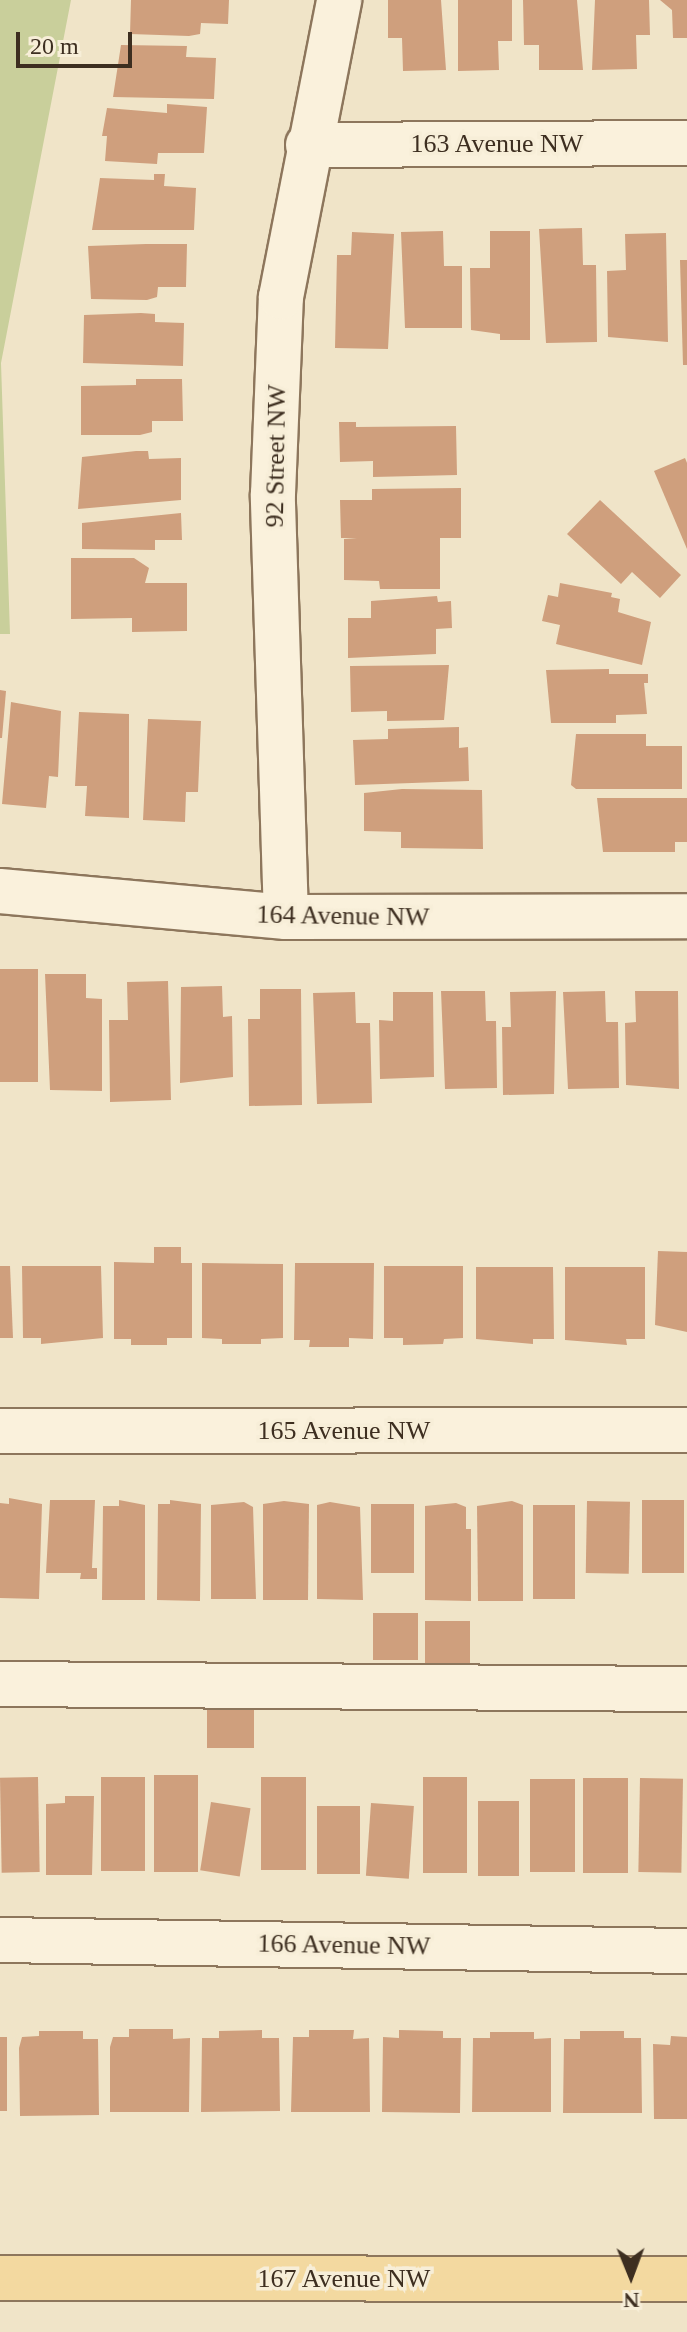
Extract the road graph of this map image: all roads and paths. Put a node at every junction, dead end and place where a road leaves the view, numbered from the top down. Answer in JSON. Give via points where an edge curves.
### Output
{"nodes":[{"id":1,"x":339,"y":0,"type":"edge"},
{"id":2,"x":687,"y":143,"type":"edge"},
{"id":3,"x":308,"y":145,"type":"junction"},
{"id":4,"x":0,"y":891,"type":"edge"},
{"id":5,"x":687,"y":916,"type":"edge"},
{"id":6,"x":286,"y":917,"type":"junction"},
{"id":7,"x":687,"y":1430,"type":"edge"},
{"id":8,"x":0,"y":1431,"type":"edge"},
{"id":9,"x":0,"y":1684,"type":"edge"},
{"id":10,"x":687,"y":1689,"type":"edge"},
{"id":11,"x":0,"y":1940,"type":"edge"},
{"id":12,"x":687,"y":1951,"type":"edge"},
{"id":13,"x":0,"y":2278,"type":"edge"},
{"id":14,"x":687,"y":2279,"type":"edge"}],
"edges":[{"from":1,"to":3,"type":"street","name":"92 Street NW"},
{"from":2,"to":3,"type":"street","name":"163 Avenue NW"},
{"from":3,"to":6,"type":"street","name":"92 Street NW","via":[[281,297],[273,494]]},
{"from":4,"to":6,"type":"street","name":"164 Avenue NW"},
{"from":5,"to":6,"type":"street","name":"164 Avenue NW"},
{"from":7,"to":8,"type":"street","name":"165 Avenue NW"},
{"from":9,"to":10,"type":"street"},
{"from":11,"to":12,"type":"street","name":"166 Avenue NW"},
{"from":13,"to":14,"type":"main road","name":"167 Avenue NW"}]}
